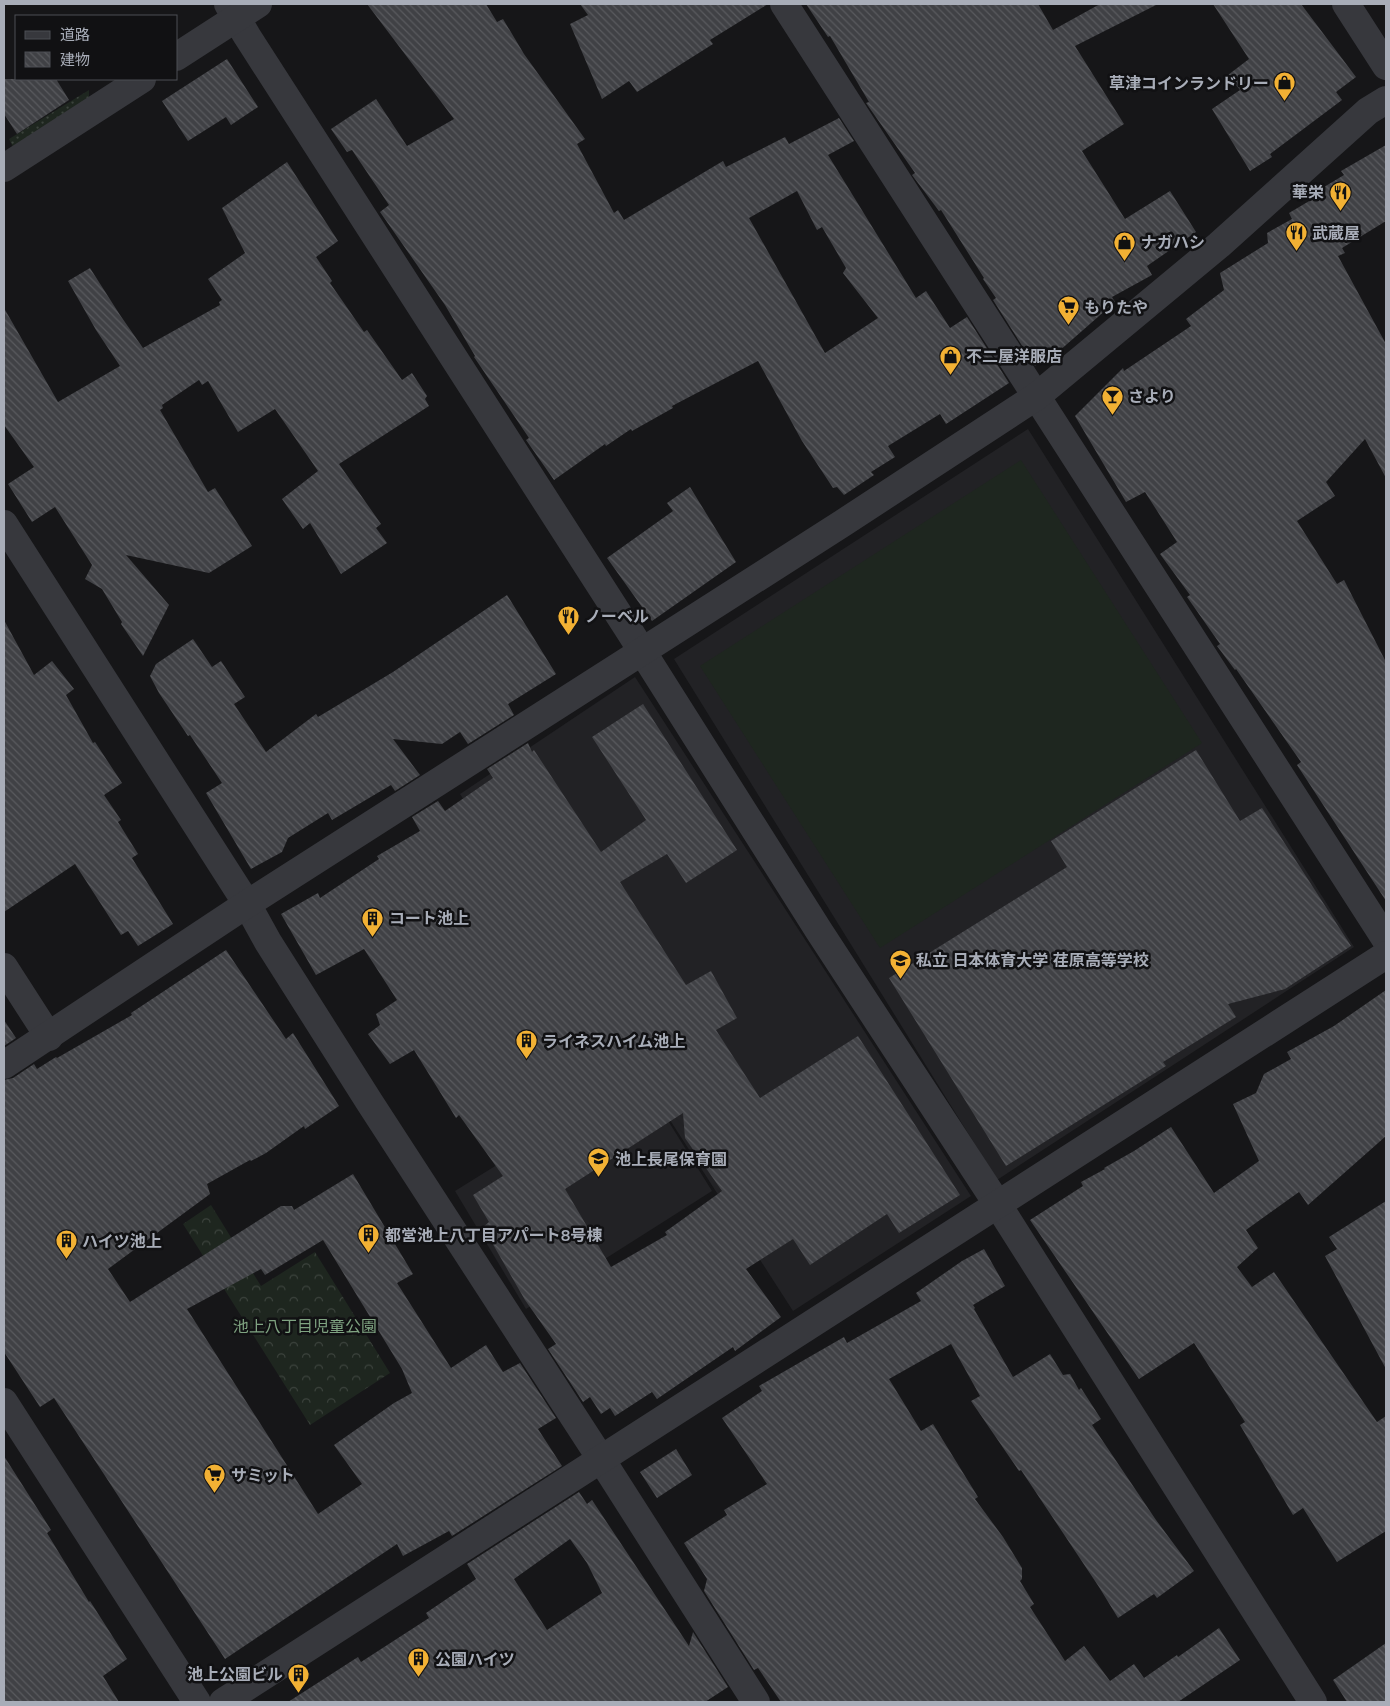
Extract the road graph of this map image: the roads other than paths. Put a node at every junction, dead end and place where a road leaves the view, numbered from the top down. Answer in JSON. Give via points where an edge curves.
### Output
{"nodes":[{"id":1,"x":784,"y":4,"type":"edge"},
{"id":2,"x":1346,"y":4,"type":"edge"},
{"id":3,"x":241,"y":8,"type":"edge"},
{"id":4,"x":178,"y":55,"type":"edge"},
{"id":5,"x":1386,"y":66,"type":"edge"},
{"id":6,"x":140,"y":80,"type":"edge"},
{"id":7,"x":1386,"y":100,"type":"edge"},
{"id":8,"x":4,"y":168,"type":"edge"},
{"id":9,"x":1037,"y":396,"type":"junction"},
{"id":10,"x":4,"y":524,"type":"edge"},
{"id":11,"x":642,"y":652,"type":"junction"},
{"id":12,"x":247,"y":904,"type":"junction"},
{"id":13,"x":1386,"y":940,"type":"edge"},
{"id":14,"x":1386,"y":955,"type":"edge"},
{"id":15,"x":4,"y":967,"type":"edge"},
{"id":16,"x":49,"y":1037,"type":"junction"},
{"id":17,"x":4,"y":1065,"type":"edge"},
{"id":18,"x":998,"y":1205,"type":"junction"},
{"id":19,"x":4,"y":1402,"type":"edge"},
{"id":20,"x":601,"y":1459,"type":"junction"},
{"id":21,"x":197,"y":1702,"type":"edge"},
{"id":22,"x":223,"y":1702,"type":"edge"},
{"id":23,"x":756,"y":1702,"type":"edge"},
{"id":24,"x":1313,"y":1702,"type":"edge"}],
"edges":[{"from":1,"to":9,"type":"street"},
{"from":2,"to":5,"type":"street"},
{"from":3,"to":4,"type":"street"},
{"from":3,"to":11,"type":"street","via":[[247,36]]},
{"from":6,"to":8,"type":"street"},
{"from":7,"to":9,"type":"street","via":[[1368,112],[1219,245]]},
{"from":9,"to":11,"type":"street"},
{"from":9,"to":13,"type":"street"},
{"from":10,"to":12,"type":"street"},
{"from":11,"to":12,"type":"street"},
{"from":11,"to":18,"type":"street"},
{"from":12,"to":16,"type":"street"},
{"from":12,"to":20,"type":"street","via":[[370,1103]]},
{"from":14,"to":18,"type":"street"},
{"from":15,"to":16,"type":"street"},
{"from":16,"to":17,"type":"street"},
{"from":18,"to":20,"type":"street"},
{"from":18,"to":24,"type":"street"},
{"from":19,"to":21,"type":"street"},
{"from":20,"to":22,"type":"street"},
{"from":20,"to":23,"type":"street"}]}
